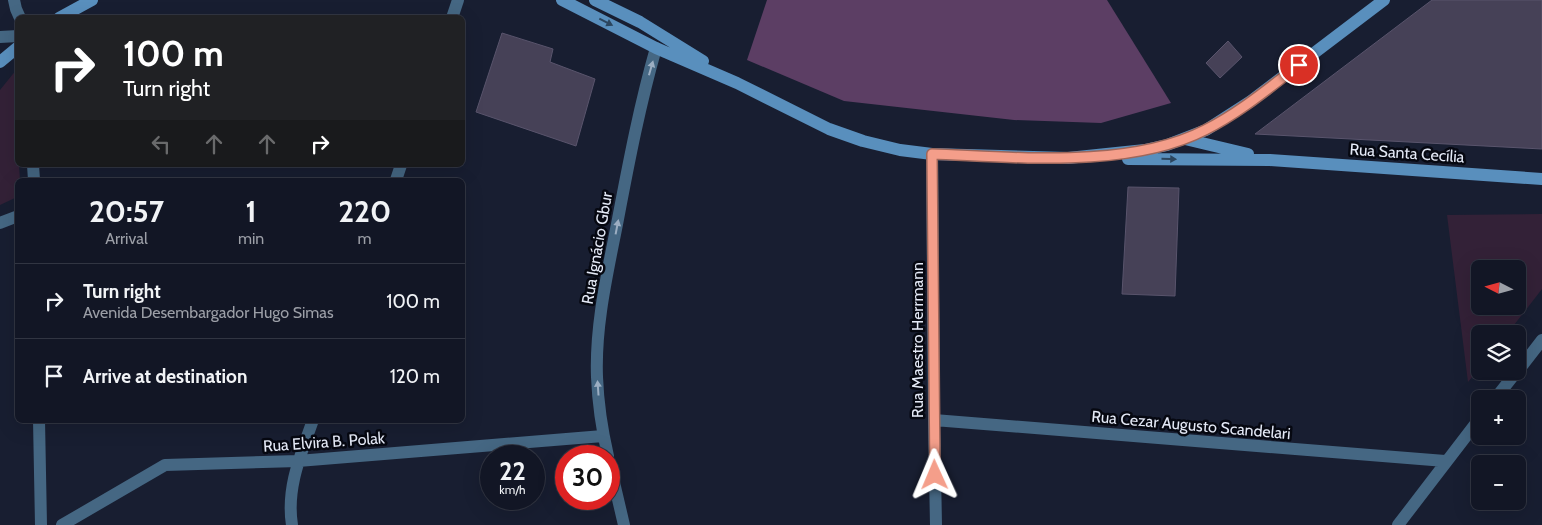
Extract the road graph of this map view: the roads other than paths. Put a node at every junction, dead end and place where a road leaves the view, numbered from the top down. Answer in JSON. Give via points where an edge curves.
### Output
{"nodes":[{"id":1,"x":14,"y":0,"type":"edge"},
{"id":2,"x":92,"y":0,"type":"edge"},
{"id":3,"x":458,"y":0,"type":"edge"},
{"id":4,"x":562,"y":0,"type":"edge"},
{"id":5,"x":595,"y":0,"type":"edge"},
{"id":6,"x":1384,"y":0,"type":"edge"},
{"id":7,"x":18,"y":15,"type":"edge"},
{"id":8,"x":65,"y":15,"type":"edge"},
{"id":9,"x":453,"y":15,"type":"edge"},
{"id":10,"x":15,"y":36,"type":"edge"},
{"id":11,"x":0,"y":37,"type":"edge"},
{"id":12,"x":656,"y":48,"type":"junction"},
{"id":13,"x":15,"y":50,"type":"edge"},
{"id":14,"x":0,"y":62,"type":"edge"},
{"id":15,"x":737,"y":83,"type":"junction"},
{"id":16,"x":1185,"y":139,"type":"junction"},
{"id":17,"x":932,"y":154,"type":"junction"},
{"id":18,"x":1068,"y":158,"type":"junction"},
{"id":19,"x":1270,"y":160,"type":"junction"},
{"id":20,"x":1542,"y":179,"type":"edge"},
{"id":21,"x":15,"y":217,"type":"edge"},
{"id":22,"x":0,"y":224,"type":"edge"},
{"id":23,"x":1542,"y":340,"type":"edge"},
{"id":24,"x":1526,"y":360,"type":"edge"},
{"id":25,"x":1510,"y":380,"type":"edge"},
{"id":26,"x":1502,"y":390,"type":"edge"},
{"id":27,"x":934,"y":420,"type":"junction"},
{"id":28,"x":39,"y":423,"type":"edge"},
{"id":29,"x":312,"y":423,"type":"edge"},
{"id":30,"x":1471,"y":429,"type":"edge"},
{"id":31,"x":603,"y":436,"type":"junction"},
{"id":32,"x":605,"y":445,"type":"edge"},
{"id":33,"x":298,"y":461,"type":"junction"},
{"id":34,"x":1445,"y":461,"type":"junction"},
{"id":35,"x":620,"y":508,"type":"edge"},
{"id":36,"x":41,"y":525,"type":"edge"},
{"id":37,"x":62,"y":525,"type":"edge"},
{"id":38,"x":292,"y":525,"type":"edge"},
{"id":39,"x":624,"y":525,"type":"edge"},
{"id":40,"x":936,"y":525,"type":"edge"},
{"id":41,"x":1398,"y":525,"type":"edge"}],
"edges":[{"from":1,"to":7,"type":"street"},
{"from":2,"to":8,"type":"main road"},
{"from":3,"to":9,"type":"street"},
{"from":4,"to":12,"type":"main road","one_way":true},
{"from":5,"to":15,"type":"main road","via":[[640,22]]},
{"from":6,"to":16,"type":"main road","via":[[1251,101],[1206,130]]},
{"from":10,"to":11,"type":"street"},
{"from":12,"to":15,"type":"main road"},
{"from":31,"to":12,"type":"street","name":"Rua Ignácio Gbur","one_way":true,"via":[[597,376],[602,306],[635,131]]},
{"from":13,"to":14,"type":"main road"},
{"from":15,"to":17,"type":"main road","via":[[829,129],[900,150]]},
{"from":16,"to":18,"type":"main road","via":[[1145,150]]},
{"from":16,"to":19,"type":"main road","name":"Rua Santa Cecília"},
{"from":17,"to":18,"type":"main road"},
{"from":17,"to":27,"type":"street","name":"Rua Maestro Herrmann"},
{"from":18,"to":19,"type":"main road","name":"Rua Santa Cecília","one_way":true},
{"from":19,"to":20,"type":"main road","name":"Rua Santa Cecília"},
{"from":21,"to":22,"type":"street"},
{"from":23,"to":24,"type":"street"},
{"from":25,"to":26,"type":"street"},
{"from":27,"to":34,"type":"street","name":"Rua Cezar Augusto Scandelari"},
{"from":27,"to":40,"type":"street","name":"Rua Maestro Herrmann"},
{"from":28,"to":36,"type":"street"},
{"from":29,"to":33,"type":"street"},
{"from":30,"to":34,"type":"street"},
{"from":31,"to":32,"type":"street","name":"Rua Ignácio Gbur"},
{"from":31,"to":33,"type":"street","name":"Rua Elvira B. Polak"},
{"from":33,"to":37,"type":"street","name":"Rua Elvira B. Polak","via":[[165,466]]},
{"from":33,"to":38,"type":"street","via":[[290,500]]},
{"from":34,"to":41,"type":"street"},
{"from":35,"to":39,"type":"street"}]}
